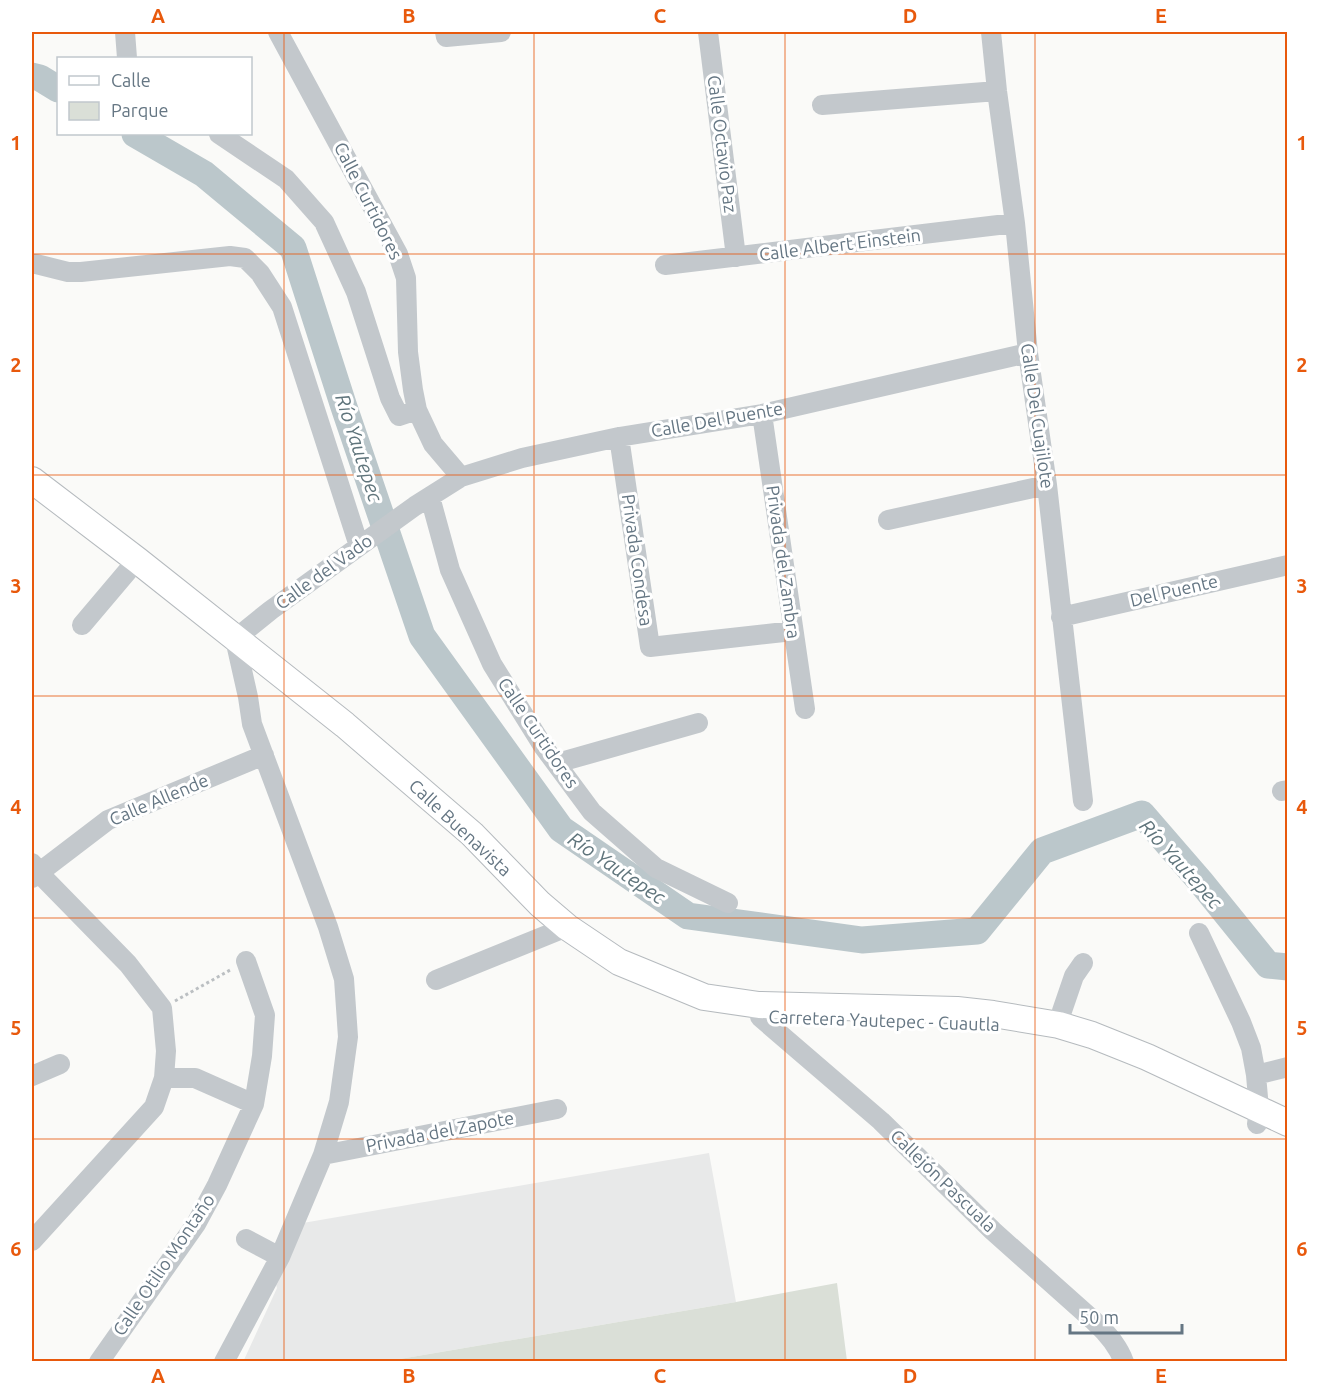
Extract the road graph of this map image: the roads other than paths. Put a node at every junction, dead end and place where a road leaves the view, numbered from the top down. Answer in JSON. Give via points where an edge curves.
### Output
{"nodes":[{"id":1,"x":125,"y":32,"type":"edge"},
{"id":2,"x":278,"y":32,"type":"edge"},
{"id":3,"x":501,"y":32,"type":"edge"},
{"id":4,"x":708,"y":32,"type":"edge"},
{"id":5,"x":991,"y":32,"type":"edge"},
{"id":6,"x":445,"y":34,"type":"edge"},
{"id":7,"x":127,"y":57,"type":"edge"},
{"id":8,"x":997,"y":92,"type":"junction"},
{"id":9,"x":822,"y":105,"type":"dead end"},
{"id":10,"x":220,"y":135,"type":"edge"},
{"id":11,"x":1015,"y":224,"type":"junction"},
{"id":12,"x":736,"y":257,"type":"junction"},
{"id":13,"x":32,"y":264,"type":"edge"},
{"id":14,"x":665,"y":265,"type":"dead end"},
{"id":15,"x":1028,"y":353,"type":"junction"},
{"id":16,"x":417,"y":410,"type":"junction"},
{"id":17,"x":762,"y":414,"type":"junction"},
{"id":18,"x":619,"y":437,"type":"junction"},
{"id":19,"x":461,"y":477,"type":"junction"},
{"id":20,"x":33,"y":483,"type":"edge"},
{"id":21,"x":1047,"y":484,"type":"junction"},
{"id":22,"x":422,"y":501,"type":"junction"},
{"id":23,"x":888,"y":520,"type":"dead end"},
{"id":24,"x":359,"y":546,"type":"junction"},
{"id":25,"x":137,"y":560,"type":"junction"},
{"id":26,"x":1287,"y":565,"type":"edge"},
{"id":27,"x":1061,"y":617,"type":"junction"},
{"id":28,"x":82,"y":625,"type":"dead end"},
{"id":29,"x":794,"y":631,"type":"junction"},
{"id":30,"x":235,"y":639,"type":"junction"},
{"id":31,"x":805,"y":709,"type":"dead end"},
{"id":32,"x":698,"y":723,"type":"dead end"},
{"id":33,"x":264,"y":755,"type":"junction"},
{"id":34,"x":557,"y":763,"type":"junction"},
{"id":35,"x":1083,"y":801,"type":"dead end"},
{"id":36,"x":34,"y":871,"type":"edge"},
{"id":37,"x":728,"y":903,"type":"dead end"},
{"id":38,"x":561,"y":930,"type":"junction"},
{"id":39,"x":1199,"y":933,"type":"dead end"},
{"id":40,"x":246,"y":961,"type":"road end"},
{"id":41,"x":1083,"y":963,"type":"dead end"},
{"id":42,"x":615,"y":966,"type":"joint"},
{"id":43,"x":436,"y":980,"type":"dead end"},
{"id":44,"x":760,"y":1011,"type":"junction"},
{"id":45,"x":992,"y":1018,"type":"junction"},
{"id":46,"x":1059,"y":1025,"type":"junction"},
{"id":47,"x":1091,"y":1041,"type":"junction"},
{"id":48,"x":60,"y":1064,"type":"dead end"},
{"id":49,"x":1287,"y":1066,"type":"edge"},
{"id":50,"x":1256,"y":1075,"type":"junction"},
{"id":51,"x":32,"y":1076,"type":"edge"},
{"id":52,"x":164,"y":1078,"type":"junction"},
{"id":53,"x":254,"y":1104,"type":"junction"},
{"id":54,"x":557,"y":1108,"type":"dead end"},
{"id":55,"x":1258,"y":1117,"type":"junction"},
{"id":56,"x":1287,"y":1123,"type":"edge"},
{"id":57,"x":1287,"y":1137,"type":"edge"},
{"id":58,"x":323,"y":1155,"type":"junction"},
{"id":59,"x":246,"y":1239,"type":"dead end"},
{"id":60,"x":32,"y":1241,"type":"edge"},
{"id":61,"x":280,"y":1257,"type":"junction"},
{"id":62,"x":99,"y":1362,"type":"edge"},
{"id":63,"x":224,"y":1362,"type":"edge"},
{"id":64,"x":1124,"y":1362,"type":"edge"}],
"edges":[{"from":1,"to":7,"type":"street"},
{"from":2,"to":16,"type":"street","name":"Calle Curtidores","via":[[398,254],[406,278],[408,352]]},
{"from":3,"to":6,"type":"street"},
{"from":4,"to":12,"type":"street","name":"Calle Octavio Paz"},
{"from":5,"to":8,"type":"street","name":"Calle Del Cuajilote"},
{"from":8,"to":9,"type":"street"},
{"from":8,"to":11,"type":"street","name":"Calle Del Cuajilote"},
{"from":10,"to":16,"type":"street","via":[[286,179],[324,222],[356,292],[390,398],[399,416]]},
{"from":11,"to":12,"type":"street","name":"Calle Albert Einstein"},
{"from":11,"to":15,"type":"street","name":"Calle Del Cuajilote"},
{"from":12,"to":14,"type":"street","name":"Calle Albert Einstein"},
{"from":13,"to":24,"type":"street","via":[[81,272],[230,256],[244,258],[260,273],[282,307]]},
{"from":15,"to":17,"type":"street","name":"Calle Del Puente"},
{"from":15,"to":21,"type":"street","name":"Calle Del Cuajilote"},
{"from":16,"to":19,"type":"street","name":"Calle Curtidores","via":[[433,444]]},
{"from":17,"to":18,"type":"street","name":"Calle Del Puente"},
{"from":17,"to":29,"type":"street","name":"Privada del Zambra"},
{"from":18,"to":19,"type":"street","name":"Calle Del Puente","via":[[522,458]]},
{"from":18,"to":29,"type":"street","name":"Privada Condesa","via":[[650,647]]},
{"from":19,"to":22,"type":"street","name":"Calle Del Puente"},
{"from":20,"to":25,"type":"main road","name":"Calle Buenavista"},
{"from":21,"to":23,"type":"street"},
{"from":21,"to":27,"type":"street","name":"Calle Del Cuajilote"},
{"from":22,"to":24,"type":"street","name":"Calle del Vado"},
{"from":22,"to":34,"type":"street","name":"Calle Curtidores","via":[[492,664]]},
{"from":24,"to":30,"type":"street","name":"Calle del Vado"},
{"from":25,"to":28,"type":"street"},
{"from":25,"to":30,"type":"main road","name":"Calle Buenavista"},
{"from":26,"to":27,"type":"street","name":"Del Puente"},
{"from":27,"to":35,"type":"street","name":"Calle Del Cuajilote"},
{"from":29,"to":31,"type":"street","name":"Privada del Zambra"},
{"from":30,"to":33,"type":"street","via":[[252,724]]},
{"from":30,"to":38,"type":"main road","name":"Calle Buenavista","via":[[302,691],[339,732]]},
{"from":32,"to":34,"type":"street"},
{"from":33,"to":36,"type":"street","name":"Calle Allende","via":[[108,820]]},
{"from":33,"to":58,"type":"street","via":[[344,979],[348,1037],[339,1102]]},
{"from":34,"to":37,"type":"street","name":"Calle Curtidores","via":[[592,812],[656,868]]},
{"from":36,"to":52,"type":"street","via":[[128,964],[162,1008]]},
{"from":38,"to":42,"type":"main road","name":"Calle Buenavista"},
{"from":38,"to":43,"type":"street"},
{"from":39,"to":50,"type":"street","via":[[1241,1022]]},
{"from":40,"to":53,"type":"street","name":"Calle Otilio Montaño","via":[[265,1015]]},
{"from":41,"to":46,"type":"street","via":[[1074,976]]},
{"from":42,"to":44,"type":"main road","name":"Carretera Yautepec - Cuautla","via":[[704,997]]},
{"from":44,"to":45,"type":"main road","name":"Carretera Yautepec - Cuautla","via":[[957,1010]]},
{"from":44,"to":64,"type":"street","name":"Callejón Pascuala","via":[[1094,1321]]},
{"from":45,"to":46,"type":"main road","name":"Carretera Yautepec - Cuautla"},
{"from":45,"to":47,"type":"main road","name":"Carretera Yautepec - Cuautla"},
{"from":46,"to":47,"type":"main road","name":"Carretera Yautepec - Cuautla"},
{"from":47,"to":55,"type":"main road","name":"Carretera Yautepec - Cuautla","via":[[1146,1057]]},
{"from":48,"to":51,"type":"street"},
{"from":49,"to":50,"type":"street"},
{"from":50,"to":55,"type":"street"},
{"from":52,"to":53,"type":"street","via":[[195,1078]]},
{"from":52,"to":60,"type":"street","via":[[154,1107]]},
{"from":53,"to":62,"type":"street","name":"Calle Otilio Montaño","via":[[196,1224]]},
{"from":54,"to":58,"type":"street","name":"Privada del Zapote"},
{"from":55,"to":56,"type":"main road","name":"Carretera Yautepec - Cuautla"},
{"from":55,"to":57,"type":"main road","name":"Carretera Yautepec - Cuautla"},
{"from":58,"to":61,"type":"street"},
{"from":59,"to":61,"type":"street"},
{"from":61,"to":63,"type":"street"}]}
